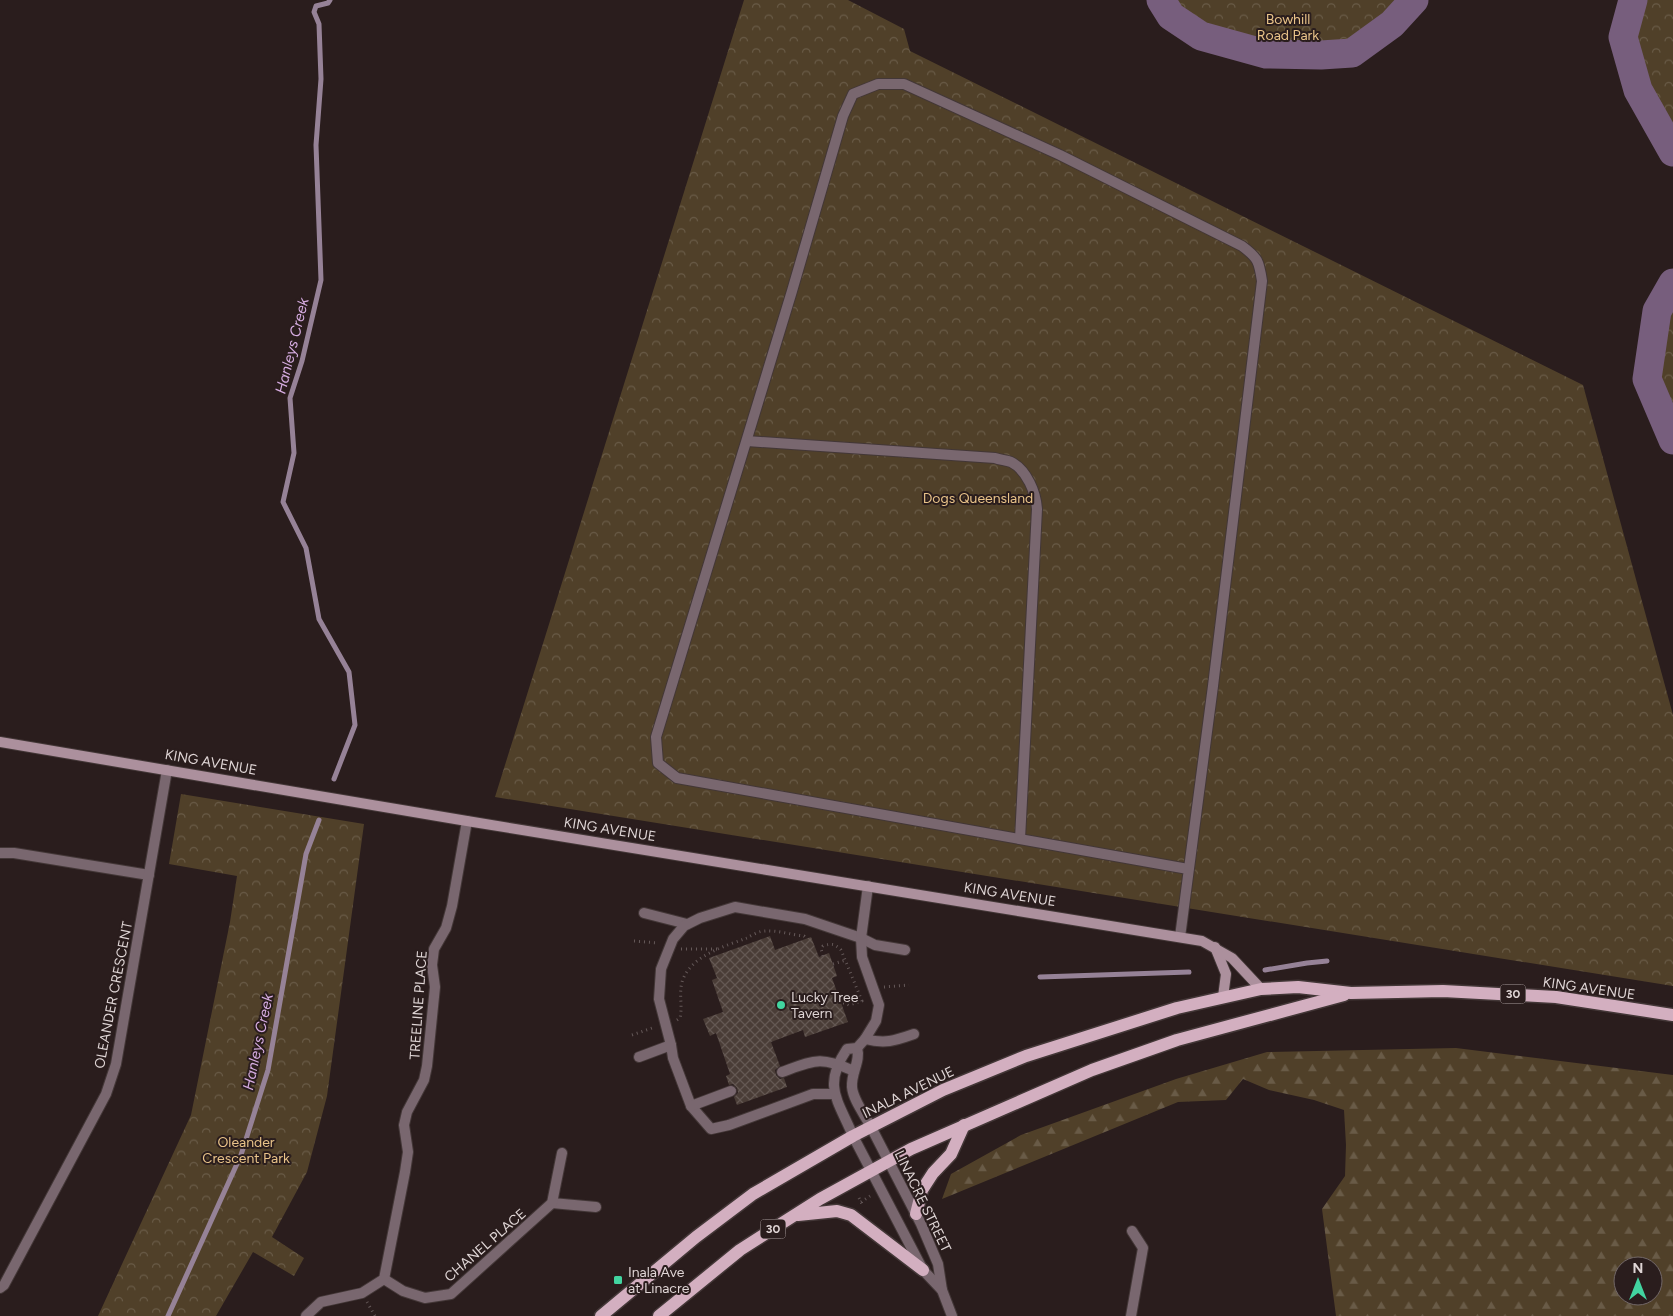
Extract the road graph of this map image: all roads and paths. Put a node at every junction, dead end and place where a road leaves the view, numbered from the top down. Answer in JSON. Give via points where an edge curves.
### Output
{"nodes":[{"id":1,"x":746,"y":441,"type":"junction"},
{"id":2,"x":0,"y":742,"type":"edge"},
{"id":3,"x":167,"y":770,"type":"junction"},
{"id":4,"x":467,"y":821,"type":"junction"},
{"id":5,"x":1020,"y":839,"type":"junction"},
{"id":6,"x":0,"y":853,"type":"edge"},
{"id":7,"x":1188,"y":870,"type":"junction"},
{"id":8,"x":149,"y":875,"type":"junction"},
{"id":9,"x":868,"y":886,"type":"junction"},
{"id":10,"x":644,"y":913,"type":"dead end"},
{"id":11,"x":687,"y":924,"type":"junction"},
{"id":12,"x":1180,"y":937,"type":"junction"},
{"id":13,"x":861,"y":938,"type":"junction"},
{"id":14,"x":807,"y":939,"type":"dead end"},
{"id":15,"x":1215,"y":947,"type":"junction"},
{"id":16,"x":678,"y":949,"type":"dead end"},
{"id":17,"x":718,"y":949,"type":"junction"},
{"id":18,"x":905,"y":950,"type":"dead end"},
{"id":19,"x":823,"y":956,"type":"dead end"},
{"id":20,"x":846,"y":960,"type":"junction"},
{"id":21,"x":833,"y":964,"type":"dead end"},
{"id":22,"x":909,"y":985,"type":"dead end"},
{"id":23,"x":882,"y":988,"type":"dead end"},
{"id":24,"x":1268,"y":989,"type":"junction"},
{"id":25,"x":1351,"y":993,"type":"junction"},
{"id":26,"x":1223,"y":997,"type":"junction"},
{"id":27,"x":841,"y":1004,"type":"dead end"},
{"id":28,"x":1673,"y":1015,"type":"edge"},
{"id":29,"x":665,"y":1024,"type":"junction"},
{"id":30,"x":914,"y":1034,"type":"dead end"},
{"id":31,"x":632,"y":1035,"type":"dead end"},
{"id":32,"x":865,"y":1039,"type":"junction"},
{"id":33,"x":671,"y":1045,"type":"junction"},
{"id":34,"x":857,"y":1048,"type":"junction"},
{"id":35,"x":639,"y":1057,"type":"dead end"},
{"id":36,"x":837,"y":1064,"type":"junction"},
{"id":37,"x":854,"y":1071,"type":"junction"},
{"id":38,"x":782,"y":1072,"type":"dead end"},
{"id":39,"x":731,"y":1091,"type":"dead end"},
{"id":40,"x":834,"y":1094,"type":"junction"},
{"id":41,"x":691,"y":1106,"type":"junction"},
{"id":42,"x":964,"y":1125,"type":"junction"},
{"id":43,"x":871,"y":1126,"type":"junction"},
{"id":44,"x":853,"y":1136,"type":"junction"},
{"id":45,"x":562,"y":1153,"type":"dead end"},
{"id":46,"x":888,"y":1160,"type":"junction"},
{"id":47,"x":871,"y":1170,"type":"junction"},
{"id":48,"x":870,"y":1196,"type":"dead end"},
{"id":49,"x":861,"y":1202,"type":"dead end"},
{"id":50,"x":552,"y":1203,"type":"junction"},
{"id":51,"x":596,"y":1207,"type":"dead end"},
{"id":52,"x":916,"y":1214,"type":"junction"},
{"id":53,"x":794,"y":1215,"type":"junction"},
{"id":54,"x":1132,"y":1231,"type":"dead end"},
{"id":55,"x":924,"y":1270,"type":"junction"},
{"id":56,"x":384,"y":1279,"type":"junction"},
{"id":57,"x":0,"y":1288,"type":"edge"},
{"id":58,"x":942,"y":1290,"type":"junction"},
{"id":59,"x":306,"y":1316,"type":"edge"},
{"id":60,"x":601,"y":1316,"type":"edge"},
{"id":61,"x":658,"y":1316,"type":"edge"},
{"id":62,"x":952,"y":1316,"type":"edge"},
{"id":63,"x":1131,"y":1316,"type":"edge"}],
"edges":[{"from":1,"to":5,"type":"street","via":[[995,458],[1012,463],[1033,487],[1037,509]]},
{"from":1,"to":5,"type":"street","via":[[656,737],[658,763],[677,778]]},
{"from":1,"to":7,"type":"street","via":[[843,116],[853,94],[878,84],[904,84],[1060,155],[1242,246],[1256,257],[1262,281]]},
{"from":2,"to":3,"type":"street","name":"KING AVENUE"},
{"from":3,"to":4,"type":"street","name":"KING AVENUE"},
{"from":3,"to":8,"type":"street","name":"OLEANDER CRESCENT"},
{"from":4,"to":9,"type":"street","name":"KING AVENUE"},
{"from":4,"to":56,"type":"street","name":"TREELINE PLACE","via":[[452,906],[446,928],[434,949],[435,988],[427,1066],[404,1126],[408,1152],[406,1172]]},
{"from":5,"to":7,"type":"street"},
{"from":6,"to":8,"type":"street"},
{"from":7,"to":12,"type":"street"},
{"from":8,"to":57,"type":"street","name":"OLEANDER CRESCENT","via":[[116,1064],[106,1094]]},
{"from":9,"to":12,"type":"street","name":"KING AVENUE"},
{"from":9,"to":13,"type":"street"},
{"from":10,"to":11,"type":"street"},
{"from":11,"to":13,"type":"street","via":[[735,907],[805,919]]},
{"from":11,"to":29,"type":"street","via":[[673,939],[661,969],[659,1000]]},
{"from":12,"to":15,"type":"street","name":"KING AVENUE"},
{"from":13,"to":18,"type":"street","via":[[875,945]]},
{"from":13,"to":32,"type":"street","via":[[862,957],[879,1005],[876,1021]]},
{"from":14,"to":17,"type":"path","via":[[764,931]]},
{"from":15,"to":24,"type":"street","name":"KING AVENUE"},
{"from":15,"to":26,"type":"street","via":[[1226,974]]},
{"from":16,"to":17,"type":"path"},
{"from":17,"to":29,"type":"path","via":[[689,970],[681,990],[680,1018]]},
{"from":19,"to":20,"type":"path","via":[[823,946],[836,945]]},
{"from":20,"to":21,"type":"path"},
{"from":20,"to":27,"type":"path","via":[[862,1000]]},
{"from":22,"to":23,"type":"path"},
{"from":24,"to":25,"type":"main road","name":"KING AVENUE","number":"30","via":[[1298,987]]},
{"from":24,"to":26,"type":"main road","name":"INALA AVENUE","number":"30"},
{"from":25,"to":28,"type":"main road","name":"KING AVENUE","number":"30","via":[[1443,991],[1556,997]]},
{"from":25,"to":42,"type":"main road","name":"KING AVENUE","number":"30","via":[[1177,1040],[1092,1070]]},
{"from":26,"to":43,"type":"main road","name":"INALA AVENUE","number":"30","via":[[1026,1056],[943,1090]]},
{"from":29,"to":31,"type":"path"},
{"from":29,"to":33,"type":"street"},
{"from":30,"to":32,"type":"street","via":[[890,1042]]},
{"from":32,"to":34,"type":"street"},
{"from":33,"to":35,"type":"street"},
{"from":33,"to":41,"type":"street"},
{"from":34,"to":36,"type":"street","via":[[847,1049]]},
{"from":34,"to":37,"type":"street","name":"LINACRE STREET","via":[[859,1055]]},
{"from":36,"to":37,"type":"street"},
{"from":36,"to":38,"type":"street","via":[[813,1060]]},
{"from":36,"to":40,"type":"street"},
{"from":37,"to":43,"type":"street","name":"LINACRE STREET","via":[[852,1088]]},
{"from":39,"to":41,"type":"street"},
{"from":40,"to":41,"type":"street","via":[[813,1094],[711,1129]]},
{"from":40,"to":44,"type":"street","name":"LINACRE STREET"},
{"from":42,"to":46,"type":"main road","number":"30"},
{"from":42,"to":52,"type":"main road","via":[[951,1154],[922,1190]]},
{"from":43,"to":44,"type":"main road","name":"INALA AVENUE","number":"30"},
{"from":43,"to":46,"type":"street","name":"LINACRE STREET"},
{"from":44,"to":47,"type":"street","name":"LINACRE STREET"},
{"from":44,"to":60,"type":"main road","name":"INALA AVENUE","number":"30","via":[[753,1194],[696,1236]]},
{"from":45,"to":50,"type":"street"},
{"from":46,"to":47,"type":"main road","number":"30"},
{"from":46,"to":52,"type":"street","name":"LINACRE STREET"},
{"from":47,"to":53,"type":"main road","number":"30"},
{"from":47,"to":55,"type":"street","name":"LINACRE STREET"},
{"from":48,"to":49,"type":"path"},
{"from":50,"to":51,"type":"street"},
{"from":50,"to":56,"type":"street","name":"CHANEL PLACE","via":[[451,1294],[425,1298],[403,1291]]},
{"from":52,"to":58,"type":"street","name":"LINACRE STREET","via":[[938,1264]]},
{"from":53,"to":55,"type":"main road","via":[[837,1211],[851,1215]]},
{"from":53,"to":61,"type":"main road","number":"30","via":[[740,1250]]},
{"from":54,"to":63,"type":"street","via":[[1142,1248]]},
{"from":55,"to":58,"type":"street","name":"LINACRE STREET"},
{"from":56,"to":59,"type":"street","via":[[362,1293],[320,1302]]},
{"from":58,"to":62,"type":"street","name":"LINACRE STREET"}]}
